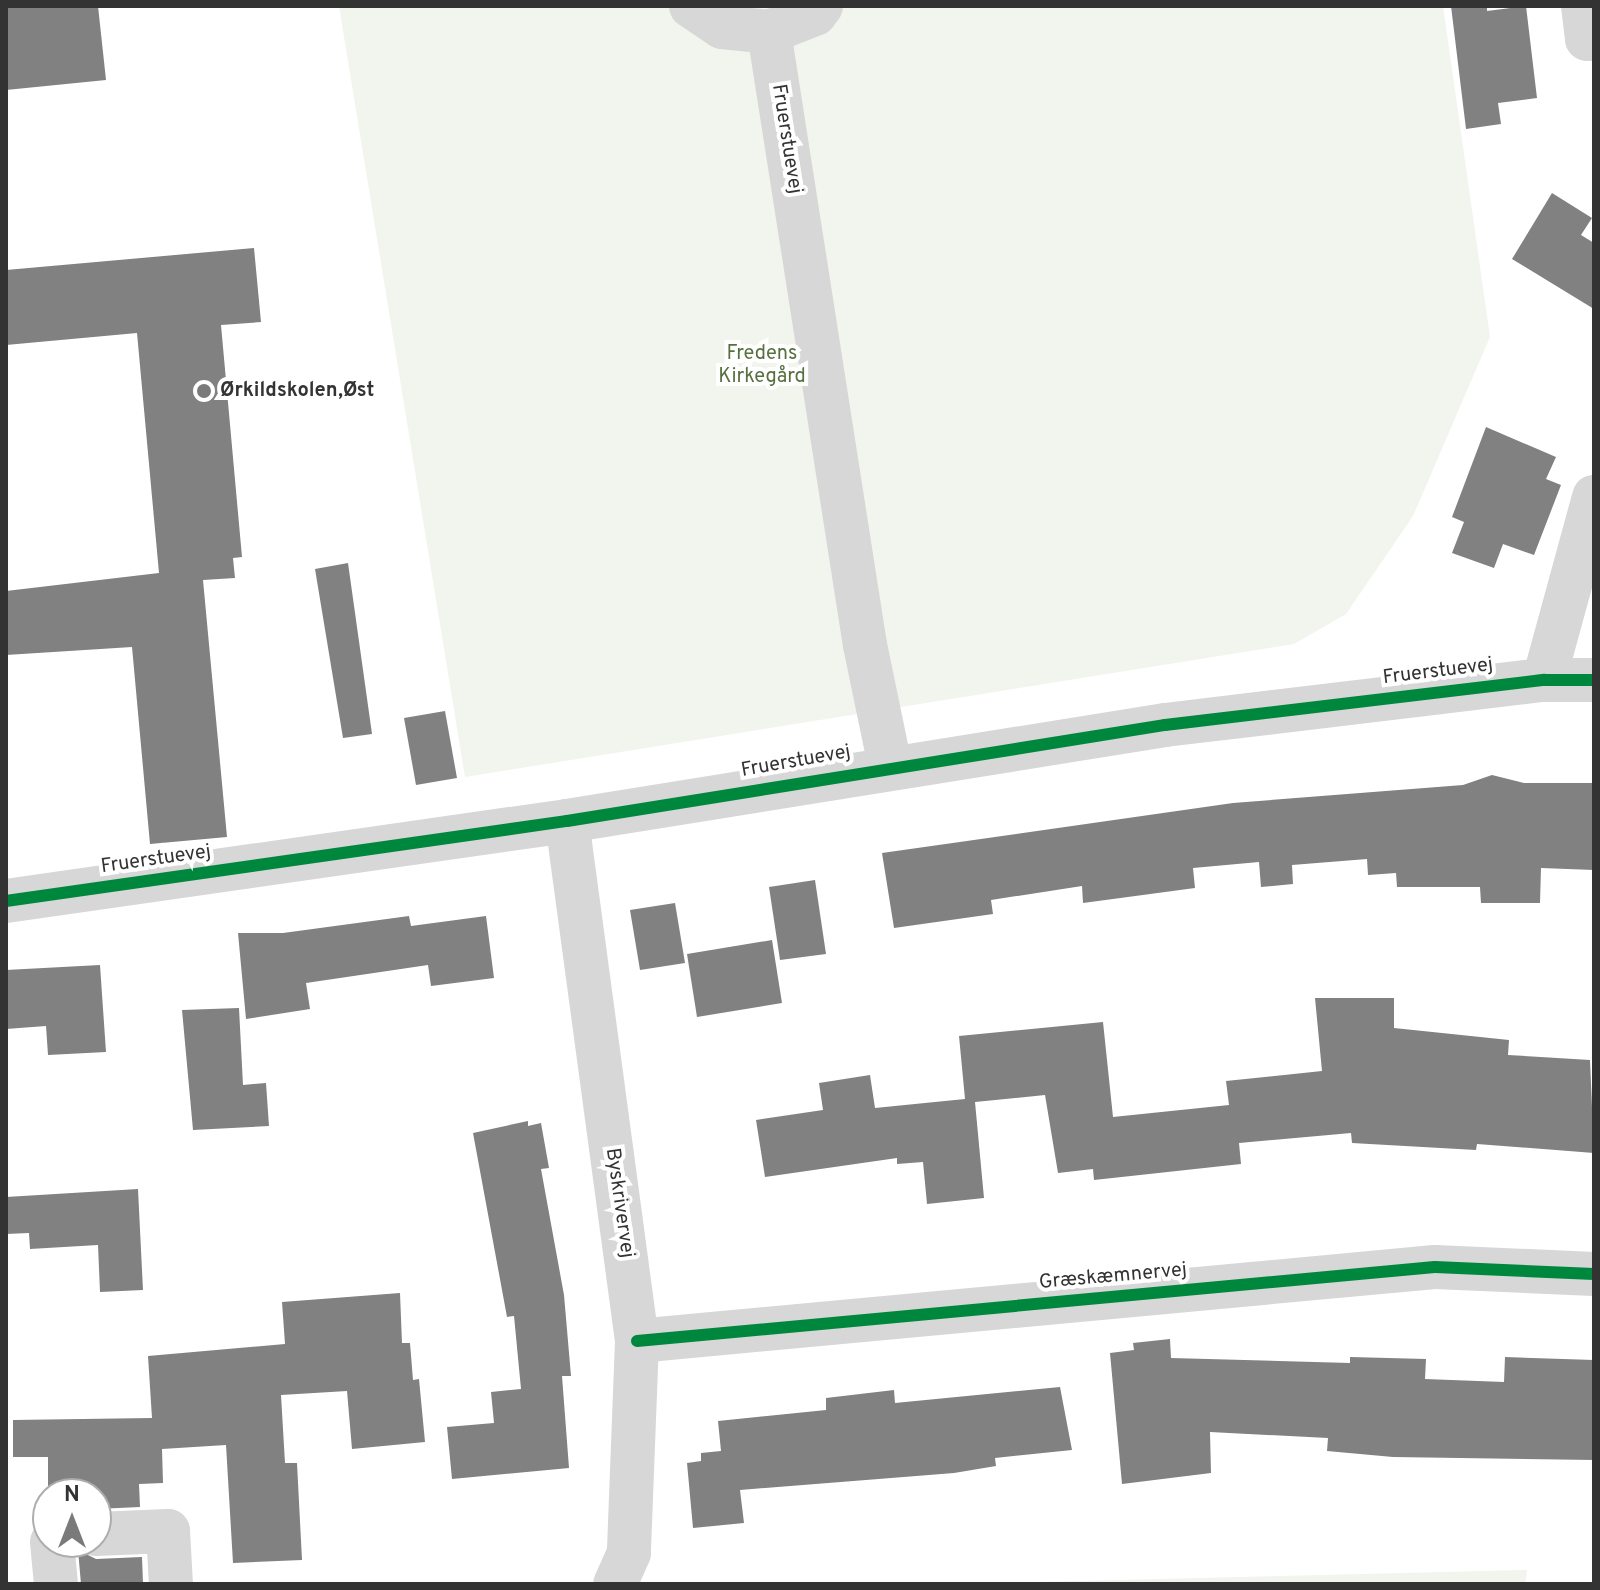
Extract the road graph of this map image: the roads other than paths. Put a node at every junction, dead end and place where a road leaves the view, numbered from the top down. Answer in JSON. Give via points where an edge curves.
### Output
{"nodes":[{"id":1,"x":691,"y":6,"type":"edge"},
{"id":2,"x":821,"y":6,"type":"edge"},
{"id":3,"x":1583,"y":6,"type":"edge"},
{"id":4,"x":769,"y":32,"type":"junction"},
{"id":5,"x":1594,"y":39,"type":"edge"},
{"id":6,"x":1594,"y":497,"type":"edge"},
{"id":7,"x":1544,"y":680,"type":"junction"},
{"id":8,"x":1594,"y":680,"type":"edge"},
{"id":9,"x":890,"y":766,"type":"junction"},
{"id":10,"x":567,"y":821,"type":"junction"},
{"id":11,"x":6,"y":901,"type":"edge"},
{"id":12,"x":1594,"y":1274,"type":"edge"},
{"id":13,"x":637,"y":1341,"type":"junction"},
{"id":14,"x":112,"y":1533,"type":"edge"},
{"id":15,"x":54,"y":1558,"type":"edge"},
{"id":16,"x":56,"y":1584,"type":"edge"},
{"id":17,"x":171,"y":1584,"type":"edge"},
{"id":18,"x":615,"y":1584,"type":"edge"}],
"edges":[{"from":1,"to":4,"type":"street","via":[[722,27]]},
{"from":2,"to":4,"type":"street","via":[[815,14]]},
{"from":3,"to":5,"type":"street","via":[[1587,39]]},
{"from":4,"to":9,"type":"street","name":"Fruerstuevej","via":[[865,645]]},
{"from":6,"to":7,"type":"street"},
{"from":7,"to":8,"type":"street","name":"Fruerstuevej"},
{"from":7,"to":9,"type":"street","name":"Fruerstuevej","via":[[1165,725]]},
{"from":9,"to":10,"type":"street","name":"Fruerstuevej"},
{"from":10,"to":11,"type":"street","name":"Fruerstuevej"},
{"from":10,"to":13,"type":"street","name":"Byskrivervej"},
{"from":12,"to":13,"type":"street","name":"Græskæmnervej","via":[[1435,1267]]},
{"from":13,"to":18,"type":"street","name":"Byskrivervej","via":[[629,1553]]},
{"from":14,"to":17,"type":"street","via":[[168,1531]]},
{"from":15,"to":16,"type":"street"}]}
